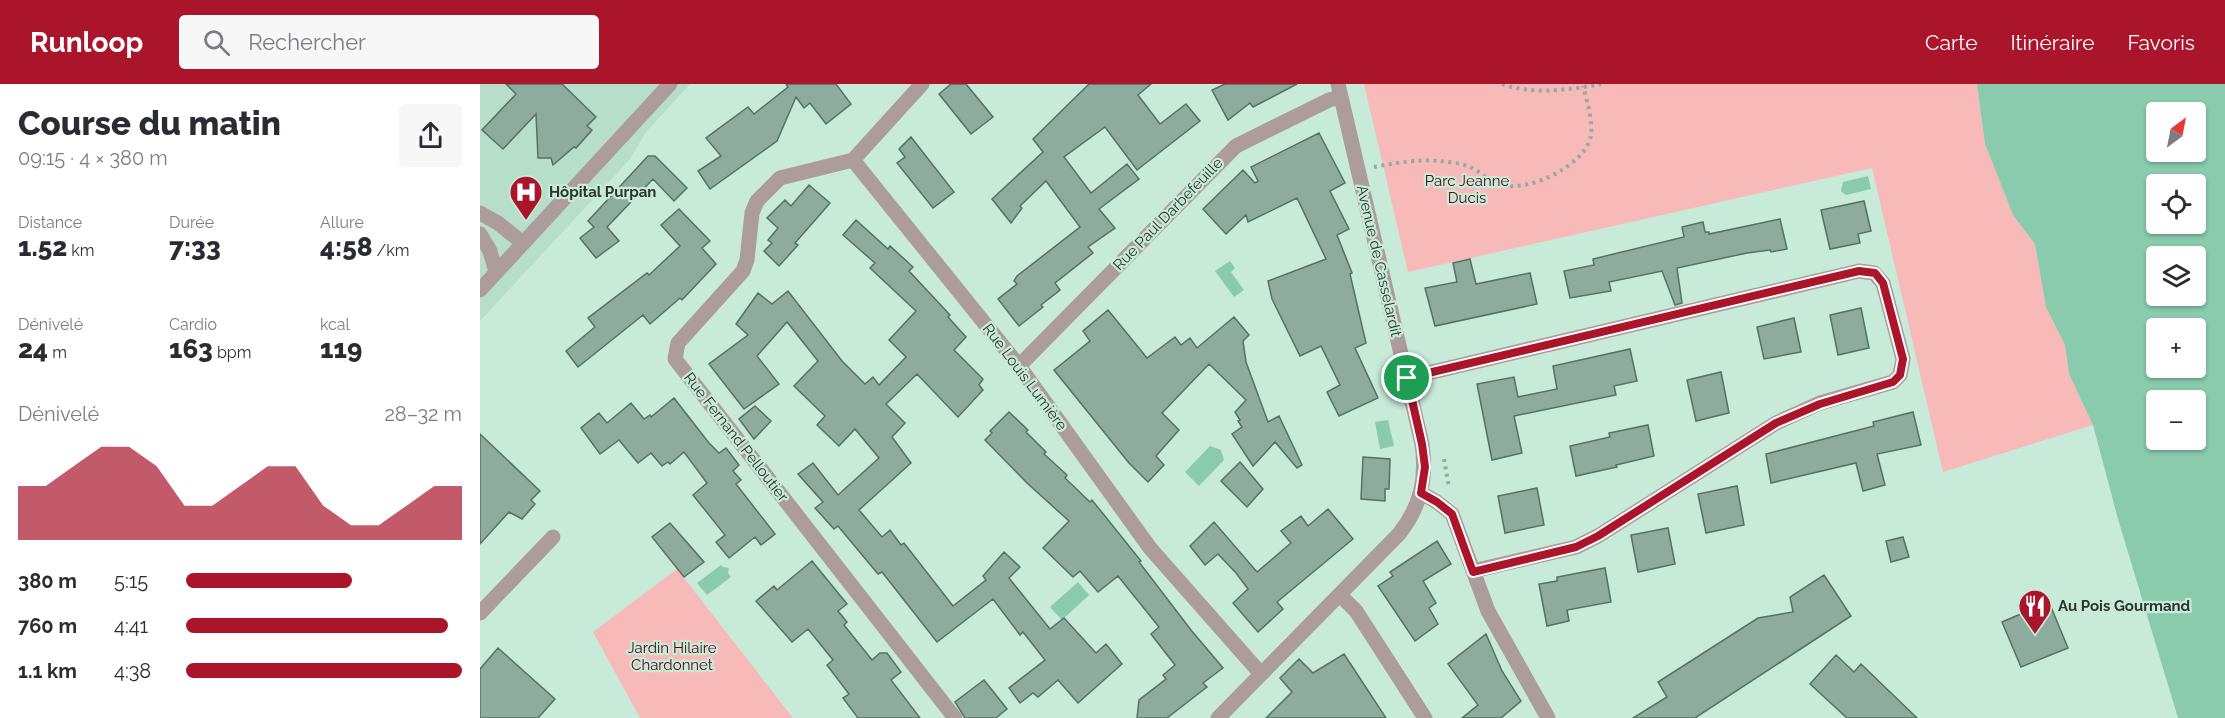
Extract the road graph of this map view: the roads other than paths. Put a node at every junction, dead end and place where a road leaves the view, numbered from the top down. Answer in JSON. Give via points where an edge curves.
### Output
{"nodes":[{"id":1,"x":670,"y":84,"type":"edge"},
{"id":2,"x":922,"y":84,"type":"edge"},
{"id":3,"x":1340,"y":90,"type":"edge"},
{"id":4,"x":853,"y":160,"type":"junction"},
{"id":5,"x":480,"y":213,"type":"edge"},
{"id":6,"x":480,"y":234,"type":"edge"},
{"id":7,"x":523,"y":243,"type":"junction"},
{"id":8,"x":496,"y":272,"type":"junction"},
{"id":9,"x":480,"y":290,"type":"edge"},
{"id":10,"x":1019,"y":366,"type":"junction"},
{"id":11,"x":1407,"y":378,"type":"junction"},
{"id":12,"x":1421,"y":493,"type":"junction"},
{"id":13,"x":553,"y":537,"type":"dead end"},
{"id":14,"x":1473,"y":572,"type":"junction"},
{"id":15,"x":1340,"y":595,"type":"junction"},
{"id":16,"x":480,"y":613,"type":"edge"},
{"id":17,"x":1261,"y":674,"type":"junction"},
{"id":18,"x":955,"y":718,"type":"edge"},
{"id":19,"x":1218,"y":718,"type":"edge"},
{"id":20,"x":1425,"y":718,"type":"edge"},
{"id":21,"x":1548,"y":718,"type":"edge"}],
"edges":[{"from":1,"to":7,"type":"street"},
{"from":2,"to":4,"type":"street"},
{"from":3,"to":10,"type":"street","name":"Rue Paul Darbefeuille","via":[[1329,100],[1236,146]]},
{"from":3,"to":11,"type":"street","name":"Avenue de Casselardit"},
{"from":4,"to":10,"type":"street","name":"Rue Louis Lumière"},
{"from":4,"to":18,"type":"street","name":"Rue Fernand Pelloutier","via":[[780,178],[757,201],[743,271],[678,343],[675,358]]},
{"from":5,"to":7,"type":"street"},
{"from":6,"to":8,"type":"street"},
{"from":7,"to":8,"type":"street"},
{"from":8,"to":9,"type":"street"},
{"from":10,"to":17,"type":"street","name":"Rue Louis Lumière","via":[[1150,548]]},
{"from":11,"to":12,"type":"street","name":"Avenue de Casselardit","via":[[1425,467]]},
{"from":11,"to":14,"type":"street","via":[[1859,271],[1875,273],[1883,283],[1903,359],[1900,375],[1893,382],[1820,404],[1776,423],[1576,547]]},
{"from":12,"to":14,"type":"street","via":[[1452,514]]},
{"from":12,"to":15,"type":"street","name":"Avenue de Casselardit","via":[[1409,522]]},
{"from":13,"to":16,"type":"street"},
{"from":14,"to":21,"type":"street","via":[[1488,611]]},
{"from":15,"to":17,"type":"street","name":"Avenue de Casselardit"},
{"from":15,"to":20,"type":"street","via":[[1356,611]]},
{"from":17,"to":19,"type":"street","name":"Avenue de Casselardit"}]}
